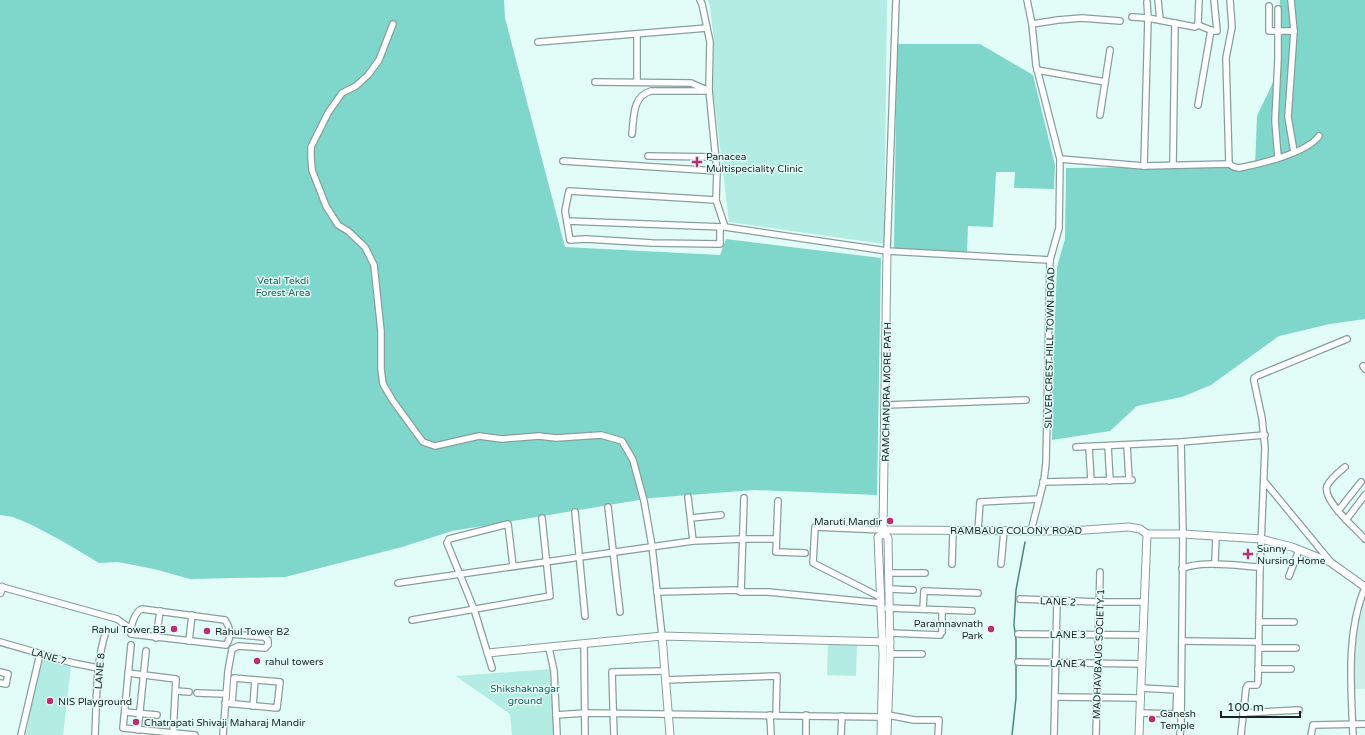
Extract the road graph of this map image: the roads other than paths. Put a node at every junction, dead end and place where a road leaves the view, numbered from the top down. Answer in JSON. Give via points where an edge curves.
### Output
{"nodes":[{"id":1,"x":700,"y":0,"type":"edge"},
{"id":2,"x":896,"y":0,"type":"edge"},
{"id":3,"x":1027,"y":0,"type":"edge"},
{"id":4,"x":1158,"y":0,"type":"edge"},
{"id":5,"x":1199,"y":0,"type":"edge"},
{"id":6,"x":1214,"y":0,"type":"edge"},
{"id":7,"x":1230,"y":0,"type":"edge"},
{"id":8,"x":1291,"y":0,"type":"edge"},
{"id":9,"x":1147,"y":2,"type":"dead end"},
{"id":10,"x":1269,"y":6,"type":"dead end"},
{"id":11,"x":1278,"y":9,"type":"dead end"},
{"id":12,"x":1132,"y":17,"type":"dead end"},
{"id":13,"x":1148,"y":18,"type":"junction"},
{"id":14,"x":1120,"y":20,"type":"dead end"},
{"id":15,"x":1160,"y":20,"type":"junction"},
{"id":16,"x":1175,"y":23,"type":"junction"},
{"id":17,"x":393,"y":24,"type":"dead end"},
{"id":18,"x":1032,"y":24,"type":"junction"},
{"id":19,"x":1198,"y":25,"type":"junction"},
{"id":20,"x":707,"y":28,"type":"junction"},
{"id":21,"x":1211,"y":30,"type":"junction"},
{"id":22,"x":1278,"y":31,"type":"junction"},
{"id":23,"x":1294,"y":31,"type":"junction"},
{"id":24,"x":637,"y":34,"type":"junction"},
{"id":25,"x":538,"y":42,"type":"dead end"},
{"id":26,"x":1110,"y":50,"type":"dead end"},
{"id":27,"x":1037,"y":70,"type":"junction"},
{"id":28,"x":595,"y":82,"type":"dead end"},
{"id":29,"x":637,"y":82,"type":"junction"},
{"id":30,"x":1105,"y":82,"type":"junction"},
{"id":31,"x":709,"y":91,"type":"junction"},
{"id":32,"x":1198,"y":105,"type":"dead end"},
{"id":33,"x":1100,"y":115,"type":"dead end"},
{"id":34,"x":632,"y":134,"type":"dead end"},
{"id":35,"x":1319,"y":136,"type":"dead end"},
{"id":36,"x":1294,"y":152,"type":"junction"},
{"id":37,"x":648,"y":156,"type":"dead end"},
{"id":38,"x":715,"y":157,"type":"junction"},
{"id":39,"x":1278,"y":158,"type":"junction"},
{"id":40,"x":1060,"y":159,"type":"junction"},
{"id":41,"x":563,"y":161,"type":"dead end"},
{"id":42,"x":1229,"y":164,"type":"junction"},
{"id":43,"x":1173,"y":165,"type":"junction"},
{"id":44,"x":1144,"y":166,"type":"junction"},
{"id":45,"x":717,"y":171,"type":"junction"},
{"id":46,"x":716,"y":200,"type":"junction"},
{"id":47,"x":568,"y":221,"type":"junction"},
{"id":48,"x":722,"y":227,"type":"junction"},
{"id":49,"x":887,"y":251,"type":"junction"},
{"id":50,"x":1050,"y":260,"type":"junction"},
{"id":51,"x":1347,"y":339,"type":"dead end"},
{"id":52,"x":1026,"y":400,"type":"dead end"},
{"id":53,"x":886,"y":405,"type":"junction"},
{"id":54,"x":1265,"y":435,"type":"junction"},
{"id":55,"x":1181,"y":442,"type":"junction"},
{"id":56,"x":1127,"y":445,"type":"junction"},
{"id":57,"x":1108,"y":446,"type":"junction"},
{"id":58,"x":1076,"y":447,"type":"dead end"},
{"id":59,"x":1089,"y":447,"type":"junction"},
{"id":60,"x":1344,"y":467,"type":"dead end"},
{"id":61,"x":1091,"y":481,"type":"junction"},
{"id":62,"x":1110,"y":481,"type":"junction"},
{"id":63,"x":1264,"y":481,"type":"junction"},
{"id":64,"x":1043,"y":482,"type":"junction"},
{"id":65,"x":1361,"y":482,"type":"dead end"},
{"id":66,"x":1365,"y":495,"type":"edge"},
{"id":67,"x":688,"y":497,"type":"dead end"},
{"id":68,"x":744,"y":498,"type":"dead end"},
{"id":69,"x":1039,"y":499,"type":"junction"},
{"id":70,"x":778,"y":501,"type":"dead end"},
{"id":71,"x":608,"y":507,"type":"dead end"},
{"id":72,"x":1338,"y":511,"type":"junction"},
{"id":73,"x":575,"y":512,"type":"dead end"},
{"id":74,"x":721,"y":515,"type":"dead end"},
{"id":75,"x":542,"y":518,"type":"dead end"},
{"id":76,"x":691,"y":518,"type":"junction"},
{"id":77,"x":1346,"y":520,"type":"junction"},
{"id":78,"x":884,"y":531,"type":"junction"},
{"id":79,"x":953,"y":531,"type":"junction"},
{"id":80,"x":978,"y":531,"type":"junction"},
{"id":81,"x":1004,"y":531,"type":"junction"},
{"id":82,"x":1031,"y":531,"type":"junction"},
{"id":83,"x":1147,"y":534,"type":"junction"},
{"id":84,"x":1183,"y":534,"type":"junction"},
{"id":85,"x":1216,"y":536,"type":"junction"},
{"id":86,"x":743,"y":539,"type":"junction"},
{"id":87,"x":776,"y":539,"type":"junction"},
{"id":88,"x":1261,"y":539,"type":"junction"},
{"id":89,"x":1365,"y":539,"type":"edge"},
{"id":90,"x":693,"y":541,"type":"junction"},
{"id":91,"x":652,"y":546,"type":"junction"},
{"id":92,"x":1298,"y":550,"type":"junction"},
{"id":93,"x":613,"y":552,"type":"junction"},
{"id":94,"x":805,"y":553,"type":"dead end"},
{"id":95,"x":580,"y":556,"type":"junction"},
{"id":96,"x":547,"y":561,"type":"junction"},
{"id":97,"x":1215,"y":561,"type":"dead end"},
{"id":98,"x":1330,"y":562,"type":"junction"},
{"id":99,"x":952,"y":564,"type":"dead end"},
{"id":100,"x":1001,"y":564,"type":"dead end"},
{"id":101,"x":513,"y":566,"type":"junction"},
{"id":102,"x":1260,"y":567,"type":"junction"},
{"id":103,"x":1182,"y":569,"type":"junction"},
{"id":104,"x":1100,"y":572,"type":"dead end"},
{"id":105,"x":888,"y":573,"type":"junction"},
{"id":106,"x":925,"y":573,"type":"dead end"},
{"id":107,"x":459,"y":574,"type":"junction"},
{"id":108,"x":1289,"y":576,"type":"dead end"},
{"id":109,"x":398,"y":583,"type":"dead end"},
{"id":110,"x":1365,"y":587,"type":"edge"},
{"id":111,"x":889,"y":589,"type":"junction"},
{"id":112,"x":1,"y":590,"type":"edge"},
{"id":113,"x":913,"y":590,"type":"dead end"},
{"id":114,"x":657,"y":592,"type":"junction"},
{"id":115,"x":740,"y":592,"type":"junction"},
{"id":116,"x":978,"y":593,"type":"dead end"},
{"id":117,"x":1020,"y":599,"type":"dead end"},
{"id":118,"x":1057,"y":600,"type":"junction"},
{"id":119,"x":1099,"y":602,"type":"junction"},
{"id":120,"x":1144,"y":602,"type":"junction"},
{"id":121,"x":880,"y":603,"type":"junction"},
{"id":122,"x":889,"y":608,"type":"junction"},
{"id":123,"x":474,"y":609,"type":"junction"},
{"id":124,"x":923,"y":609,"type":"junction"},
{"id":125,"x":942,"y":610,"type":"junction"},
{"id":126,"x":160,"y":611,"type":"junction"},
{"id":127,"x":972,"y":611,"type":"dead end"},
{"id":128,"x":620,"y":612,"type":"dead end"},
{"id":129,"x":192,"y":615,"type":"junction"},
{"id":130,"x":585,"y":616,"type":"dead end"},
{"id":131,"x":412,"y":620,"type":"dead end"},
{"id":132,"x":1259,"y":622,"type":"junction"},
{"id":133,"x":1294,"y":622,"type":"dead end"},
{"id":134,"x":128,"y":627,"type":"dead end"},
{"id":135,"x":106,"y":631,"type":"dead end"},
{"id":136,"x":890,"y":633,"type":"junction"},
{"id":137,"x":230,"y":634,"type":"junction"},
{"id":138,"x":1018,"y":634,"type":"dead end"},
{"id":139,"x":1099,"y":634,"type":"junction"},
{"id":140,"x":1057,"y":635,"type":"junction"},
{"id":141,"x":1143,"y":635,"type":"junction"},
{"id":142,"x":662,"y":636,"type":"junction"},
{"id":143,"x":156,"y":638,"type":"junction"},
{"id":144,"x":189,"y":641,"type":"junction"},
{"id":145,"x":1182,"y":641,"type":"junction"},
{"id":146,"x":0,"y":642,"type":"edge"},
{"id":147,"x":886,"y":642,"type":"junction"},
{"id":148,"x":584,"y":644,"type":"junction"},
{"id":149,"x":131,"y":645,"type":"dead end"},
{"id":150,"x":1259,"y":645,"type":"junction"},
{"id":151,"x":550,"y":648,"type":"junction"},
{"id":152,"x":1296,"y":648,"type":"dead end"},
{"id":153,"x":146,"y":651,"type":"dead end"},
{"id":154,"x":488,"y":653,"type":"junction"},
{"id":155,"x":40,"y":654,"type":"junction"},
{"id":156,"x":890,"y":654,"type":"junction"},
{"id":157,"x":922,"y":654,"type":"dead end"},
{"id":158,"x":1018,"y":662,"type":"dead end"},
{"id":159,"x":1056,"y":663,"type":"junction"},
{"id":160,"x":1098,"y":663,"type":"junction"},
{"id":161,"x":1142,"y":664,"type":"junction"},
{"id":162,"x":98,"y":668,"type":"junction"},
{"id":163,"x":492,"y":668,"type":"dead end"},
{"id":164,"x":1258,"y":669,"type":"junction"},
{"id":165,"x":1290,"y":669,"type":"dead end"},
{"id":166,"x":665,"y":671,"type":"junction"},
{"id":167,"x":0,"y":672,"type":"edge"},
{"id":168,"x":128,"y":672,"type":"junction"},
{"id":169,"x":144,"y":674,"type":"junction"},
{"id":170,"x":255,"y":680,"type":"junction"},
{"id":171,"x":665,"y":680,"type":"junction"},
{"id":172,"x":0,"y":683,"type":"edge"},
{"id":173,"x":1141,"y":688,"type":"junction"},
{"id":174,"x":176,"y":691,"type":"junction"},
{"id":175,"x":189,"y":692,"type":"dead end"},
{"id":176,"x":197,"y":692,"type":"dead end"},
{"id":177,"x":226,"y":694,"type":"junction"},
{"id":178,"x":1056,"y":697,"type":"junction"},
{"id":179,"x":1097,"y":697,"type":"junction"},
{"id":180,"x":1140,"y":698,"type":"junction"},
{"id":181,"x":225,"y":703,"type":"junction"},
{"id":182,"x":232,"y":704,"type":"junction"},
{"id":183,"x":253,"y":706,"type":"junction"},
{"id":184,"x":1299,"y":710,"type":"dead end"},
{"id":185,"x":125,"y":712,"type":"junction"},
{"id":186,"x":1140,"y":713,"type":"junction"},
{"id":187,"x":1244,"y":713,"type":"junction"},
{"id":188,"x":140,"y":714,"type":"junction"},
{"id":189,"x":585,"y":714,"type":"junction"},
{"id":190,"x":613,"y":714,"type":"junction"},
{"id":191,"x":157,"y":715,"type":"dead end"},
{"id":192,"x":556,"y":715,"type":"junction"},
{"id":193,"x":668,"y":715,"type":"junction"},
{"id":194,"x":773,"y":715,"type":"junction"},
{"id":195,"x":806,"y":715,"type":"junction"},
{"id":196,"x":842,"y":716,"type":"junction"},
{"id":197,"x":884,"y":716,"type":"junction"},
{"id":198,"x":1353,"y":724,"type":"junction"},
{"id":199,"x":1365,"y":724,"type":"edge"},
{"id":200,"x":138,"y":730,"type":"junction"},
{"id":201,"x":155,"y":733,"type":"edge"},
{"id":202,"x":173,"y":733,"type":"junction"},
{"id":203,"x":22,"y":735,"type":"edge"},
{"id":204,"x":95,"y":735,"type":"edge"},
{"id":205,"x":187,"y":735,"type":"edge"},
{"id":206,"x":195,"y":735,"type":"edge"},
{"id":207,"x":222,"y":735,"type":"edge"},
{"id":208,"x":557,"y":735,"type":"edge"},
{"id":209,"x":585,"y":735,"type":"edge"},
{"id":210,"x":614,"y":735,"type":"edge"},
{"id":211,"x":670,"y":735,"type":"edge"},
{"id":212,"x":771,"y":735,"type":"edge"},
{"id":213,"x":806,"y":735,"type":"edge"},
{"id":214,"x":841,"y":735,"type":"edge"},
{"id":215,"x":880,"y":735,"type":"edge"},
{"id":216,"x":887,"y":735,"type":"edge"},
{"id":217,"x":938,"y":735,"type":"edge"},
{"id":218,"x":1054,"y":735,"type":"edge"},
{"id":219,"x":1096,"y":735,"type":"edge"},
{"id":220,"x":1139,"y":735,"type":"edge"},
{"id":221,"x":1180,"y":735,"type":"edge"},
{"id":222,"x":1241,"y":735,"type":"edge"},
{"id":223,"x":1311,"y":735,"type":"edge"},
{"id":224,"x":1353,"y":735,"type":"edge"}],
"edges":[{"from":1,"to":20,"type":"street"},
{"from":2,"to":49,"type":"street"},
{"from":3,"to":18,"type":"street","name":"SILVER CREST HILL TOWN ROAD"},
{"from":4,"to":15,"type":"street"},
{"from":5,"to":19,"type":"street"},
{"from":6,"to":21,"type":"street","via":[[1218,29],[1216,32]]},
{"from":7,"to":42,"type":"street","via":[[1232,27],[1226,58]]},
{"from":8,"to":23,"type":"street"},
{"from":9,"to":13,"type":"street"},
{"from":10,"to":22,"type":"street","via":[[1269,31]]},
{"from":11,"to":22,"type":"street"},
{"from":12,"to":13,"type":"street"},
{"from":13,"to":15,"type":"street"},
{"from":13,"to":44,"type":"street"},
{"from":14,"to":18,"type":"street","via":[[1082,18]]},
{"from":15,"to":16,"type":"street"},
{"from":16,"to":19,"type":"street","via":[[1193,28]]},
{"from":16,"to":43,"type":"street"},
{"from":17,"to":91,"type":"street","via":[[379,60],[356,86],[342,93],[328,113],[311,147],[312,170],[326,206],[338,225],[365,247],[374,265],[381,331],[381,369],[384,384],[392,401],[423,442],[435,446],[479,436],[502,439],[601,435],[622,441],[633,460]]},
{"from":18,"to":27,"type":"street","name":"SILVER CREST HILL TOWN ROAD"},
{"from":19,"to":21,"type":"street"},
{"from":20,"to":24,"type":"street"},
{"from":20,"to":31,"type":"street","via":[[710,42]]},
{"from":21,"to":32,"type":"street"},
{"from":22,"to":23,"type":"street"},
{"from":22,"to":39,"type":"street","via":[[1275,121]]},
{"from":23,"to":36,"type":"street","via":[[1288,117]]},
{"from":24,"to":25,"type":"street"},
{"from":24,"to":29,"type":"street"},
{"from":26,"to":30,"type":"street"},
{"from":27,"to":30,"type":"street"},
{"from":27,"to":40,"type":"street","name":"SILVER CREST HILL TOWN ROAD"},
{"from":28,"to":29,"type":"street"},
{"from":29,"to":31,"type":"street","via":[[690,83]]},
{"from":30,"to":33,"type":"street"},
{"from":31,"to":34,"type":"street","via":[[651,91],[644,94],[637,101]]},
{"from":31,"to":38,"type":"street"},
{"from":35,"to":36,"type":"street"},
{"from":36,"to":39,"type":"street"},
{"from":37,"to":38,"type":"street"},
{"from":38,"to":45,"type":"street"},
{"from":39,"to":42,"type":"street","via":[[1239,168]]},
{"from":40,"to":44,"type":"street"},
{"from":40,"to":50,"type":"street","name":"SILVER CREST HILL TOWN ROAD","via":[[1059,228]]},
{"from":41,"to":45,"type":"street"},
{"from":42,"to":43,"type":"street"},
{"from":43,"to":44,"type":"street"},
{"from":45,"to":46,"type":"street"},
{"from":46,"to":47,"type":"street","via":[[569,191],[565,211]]},
{"from":46,"to":48,"type":"street"},
{"from":47,"to":48,"type":"street"},
{"from":47,"to":48,"type":"street","via":[[570,240],[720,244]]},
{"from":48,"to":49,"type":"street"},
{"from":49,"to":50,"type":"street"},
{"from":49,"to":53,"type":"street","name":"RAMCHANDRA MORE PATH"},
{"from":50,"to":64,"type":"street","name":"SILVER CREST HILL TOWN ROAD","via":[[1046,463]]},
{"from":51,"to":54,"type":"street","via":[[1256,377],[1254,381]]},
{"from":52,"to":53,"type":"street"},
{"from":53,"to":78,"type":"street","name":"RAMCHANDRA MORE PATH"},
{"from":54,"to":55,"type":"street"},
{"from":54,"to":63,"type":"street"},
{"from":55,"to":56,"type":"street"},
{"from":55,"to":84,"type":"street"},
{"from":56,"to":57,"type":"street"},
{"from":56,"to":62,"type":"street","via":[[1130,480]]},
{"from":57,"to":59,"type":"street"},
{"from":57,"to":62,"type":"street"},
{"from":58,"to":59,"type":"street"},
{"from":59,"to":61,"type":"street"},
{"from":60,"to":72,"type":"street","via":[[1327,486],[1326,491]]},
{"from":61,"to":62,"type":"street"},
{"from":61,"to":64,"type":"street"},
{"from":63,"to":88,"type":"street"},
{"from":63,"to":98,"type":"street"},
{"from":64,"to":69,"type":"street","name":"SILVER CREST HILL TOWN ROAD"},
{"from":65,"to":72,"type":"street"},
{"from":66,"to":77,"type":"street"},
{"from":67,"to":76,"type":"street"},
{"from":68,"to":86,"type":"street"},
{"from":69,"to":80,"type":"street","via":[[980,502]]},
{"from":69,"to":82,"type":"street","name":"SILVER CREST HILL TOWN ROAD"},
{"from":70,"to":87,"type":"street"},
{"from":71,"to":93,"type":"street"},
{"from":72,"to":77,"type":"street"},
{"from":73,"to":95,"type":"street"},
{"from":74,"to":76,"type":"street"},
{"from":75,"to":96,"type":"street"},
{"from":76,"to":90,"type":"street"},
{"from":77,"to":89,"type":"street"},
{"from":78,"to":79,"type":"street","name":"RAMBAUG COLONY ROAD"},
{"from":78,"to":105,"type":"street","name":"RAMCHANDRA MORE PATH","via":[[888,538]]},
{"from":78,"to":121,"type":"street","name":"RAMCHANDRA MORE PATH","via":[[878,537]]},
{"from":78,"to":121,"type":"street","via":[[815,527],[813,563]]},
{"from":79,"to":80,"type":"street","name":"RAMBAUG COLONY ROAD"},
{"from":79,"to":99,"type":"street"},
{"from":80,"to":81,"type":"street","name":"RAMBAUG COLONY ROAD"},
{"from":81,"to":82,"type":"street","name":"RAMBAUG COLONY ROAD"},
{"from":81,"to":100,"type":"street"},
{"from":82,"to":83,"type":"street","name":"RAMBAUG COLONY ROAD","via":[[1129,527],[1140,529]]},
{"from":83,"to":84,"type":"street","name":"RAMBAUG COLONY ROAD"},
{"from":83,"to":120,"type":"street"},
{"from":84,"to":85,"type":"street","name":"RAMBAUG COLONY ROAD"},
{"from":84,"to":103,"type":"street"},
{"from":85,"to":88,"type":"street","name":"RAMBAUG COLONY ROAD"},
{"from":85,"to":97,"type":"street"},
{"from":86,"to":87,"type":"street"},
{"from":86,"to":90,"type":"street"},
{"from":86,"to":115,"type":"street"},
{"from":87,"to":94,"type":"street","via":[[776,552]]},
{"from":88,"to":92,"type":"street","name":"RAMBAUG COLONY ROAD"},
{"from":88,"to":102,"type":"street"},
{"from":90,"to":91,"type":"street"},
{"from":91,"to":93,"type":"street"},
{"from":91,"to":114,"type":"street"},
{"from":92,"to":98,"type":"street","name":"RAMBAUG COLONY ROAD"},
{"from":92,"to":108,"type":"street"},
{"from":93,"to":95,"type":"street"},
{"from":93,"to":128,"type":"street"},
{"from":95,"to":96,"type":"street"},
{"from":95,"to":130,"type":"street"},
{"from":96,"to":101,"type":"street"},
{"from":96,"to":123,"type":"street","via":[[550,596]]},
{"from":98,"to":110,"type":"street","name":"RAMBAUG COLONY ROAD"},
{"from":101,"to":107,"type":"street"},
{"from":101,"to":107,"type":"street","via":[[508,524],[449,539],[447,543]]},
{"from":102,"to":103,"type":"street","via":[[1203,565],[1187,566]]},
{"from":102,"to":132,"type":"street"},
{"from":103,"to":145,"type":"street"},
{"from":104,"to":119,"type":"street","name":"MADHAVBAUG SOCIETY 1"},
{"from":105,"to":106,"type":"street"},
{"from":105,"to":111,"type":"street","name":"RAMCHANDRA MORE PATH"},
{"from":107,"to":109,"type":"street"},
{"from":107,"to":123,"type":"street"},
{"from":110,"to":198,"type":"street","via":[[1358,605],[1351,647]]},
{"from":111,"to":113,"type":"street"},
{"from":111,"to":122,"type":"street","name":"RAMCHANDRA MORE PATH"},
{"from":112,"to":134,"type":"street","via":[[117,619]]},
{"from":114,"to":115,"type":"street"},
{"from":114,"to":142,"type":"street"},
{"from":115,"to":121,"type":"street","via":[[768,592]]},
{"from":116,"to":124,"type":"street","via":[[924,591]]},
{"from":117,"to":118,"type":"street","name":"LANE 2"},
{"from":118,"to":119,"type":"street","name":"LANE 2"},
{"from":118,"to":140,"type":"street"},
{"from":119,"to":120,"type":"street","name":"LANE 2"},
{"from":119,"to":139,"type":"street","name":"MADHAVBAUG SOCIETY 1"},
{"from":120,"to":141,"type":"street"},
{"from":121,"to":122,"type":"street"},
{"from":121,"to":147,"type":"street","name":"RAMCHANDRA MORE PATH"},
{"from":122,"to":124,"type":"street"},
{"from":122,"to":136,"type":"street","name":"RAMCHANDRA MORE PATH"},
{"from":123,"to":131,"type":"street"},
{"from":123,"to":154,"type":"street"},
{"from":124,"to":125,"type":"street"},
{"from":125,"to":127,"type":"street"},
{"from":125,"to":136,"type":"street","via":[[941,634]]},
{"from":126,"to":129,"type":"street"},
{"from":126,"to":143,"type":"street"},
{"from":126,"to":143,"type":"street","via":[[139,610],[131,631],[134,635]]},
{"from":129,"to":137,"type":"street","via":[[225,620]]},
{"from":129,"to":144,"type":"street"},
{"from":132,"to":133,"type":"street"},
{"from":132,"to":150,"type":"street"},
{"from":135,"to":162,"type":"street","name":"LANE 8"},
{"from":136,"to":147,"type":"street","name":"RAMCHANDRA MORE PATH"},
{"from":137,"to":144,"type":"street","via":[[226,645]]},
{"from":137,"to":177,"type":"street","via":[[264,637],[268,640],[268,645],[265,648],[238,646],[232,649]]},
{"from":138,"to":140,"type":"street","name":"LANE 3"},
{"from":139,"to":140,"type":"street","name":"LANE 3"},
{"from":139,"to":141,"type":"street","name":"LANE 3"},
{"from":139,"to":160,"type":"street","name":"MADHAVBAUG SOCIETY 1"},
{"from":140,"to":159,"type":"street"},
{"from":141,"to":161,"type":"street"},
{"from":142,"to":147,"type":"street"},
{"from":142,"to":148,"type":"street"},
{"from":142,"to":166,"type":"street"},
{"from":143,"to":144,"type":"street"},
{"from":145,"to":150,"type":"street"},
{"from":145,"to":221,"type":"street"},
{"from":146,"to":155,"type":"street","name":"LANE 7"},
{"from":147,"to":156,"type":"street","name":"RAMCHANDRA MORE PATH"},
{"from":147,"to":197,"type":"street","name":"RAMCHANDRA MORE PATH","via":[[883,667]]},
{"from":148,"to":151,"type":"street"},
{"from":148,"to":189,"type":"street"},
{"from":149,"to":168,"type":"street"},
{"from":150,"to":152,"type":"street"},
{"from":150,"to":164,"type":"street"},
{"from":151,"to":154,"type":"street"},
{"from":151,"to":192,"type":"street"},
{"from":153,"to":169,"type":"street"},
{"from":154,"to":163,"type":"street"},
{"from":155,"to":162,"type":"street","name":"LANE 7"},
{"from":155,"to":203,"type":"street"},
{"from":156,"to":157,"type":"street"},
{"from":156,"to":197,"type":"street","name":"RAMCHANDRA MORE PATH"},
{"from":158,"to":159,"type":"street","name":"LANE 4"},
{"from":159,"to":160,"type":"street","name":"LANE 4"},
{"from":159,"to":178,"type":"street"},
{"from":160,"to":161,"type":"street","name":"LANE 4"},
{"from":160,"to":179,"type":"street","name":"MADHAVBAUG SOCIETY 1"},
{"from":161,"to":173,"type":"street"},
{"from":162,"to":204,"type":"street","name":"LANE 8"},
{"from":164,"to":165,"type":"street"},
{"from":164,"to":187,"type":"street","via":[[1257,685],[1248,685],[1246,688]]},
{"from":166,"to":171,"type":"street"},
{"from":166,"to":190,"type":"street","via":[[612,672]]},
{"from":167,"to":172,"type":"street","via":[[8,674],[6,684]]},
{"from":168,"to":169,"type":"street"},
{"from":168,"to":185,"type":"street"},
{"from":169,"to":174,"type":"street","via":[[176,679]]},
{"from":169,"to":188,"type":"street"},
{"from":170,"to":182,"type":"street","via":[[234,678]]},
{"from":170,"to":183,"type":"street"},
{"from":170,"to":183,"type":"street","via":[[280,682],[278,708]]},
{"from":171,"to":193,"type":"street"},
{"from":171,"to":194,"type":"street","via":[[777,676]]},
{"from":173,"to":180,"type":"street"},
{"from":173,"to":186,"type":"street","via":[[1177,690],[1176,714]]},
{"from":174,"to":175,"type":"street"},
{"from":174,"to":202,"type":"street"},
{"from":176,"to":177,"type":"street"},
{"from":177,"to":181,"type":"street"},
{"from":178,"to":179,"type":"street"},
{"from":178,"to":218,"type":"street"},
{"from":179,"to":180,"type":"street"},
{"from":179,"to":219,"type":"street","name":"MADHAVBAUG SOCIETY 1"},
{"from":180,"to":186,"type":"street"},
{"from":181,"to":182,"type":"street"},
{"from":181,"to":207,"type":"street"},
{"from":182,"to":183,"type":"street"},
{"from":184,"to":187,"type":"street"},
{"from":185,"to":188,"type":"street"},
{"from":185,"to":200,"type":"street","via":[[123,728]]},
{"from":186,"to":220,"type":"street"},
{"from":187,"to":222,"type":"street"},
{"from":188,"to":191,"type":"street"},
{"from":188,"to":200,"type":"street"},
{"from":189,"to":190,"type":"street"},
{"from":189,"to":192,"type":"street"},
{"from":189,"to":209,"type":"street"},
{"from":190,"to":193,"type":"street"},
{"from":190,"to":210,"type":"street"},
{"from":192,"to":208,"type":"street"},
{"from":193,"to":194,"type":"street"},
{"from":193,"to":211,"type":"street"},
{"from":194,"to":195,"type":"street"},
{"from":194,"to":212,"type":"street"},
{"from":195,"to":196,"type":"street"},
{"from":195,"to":213,"type":"street"},
{"from":196,"to":197,"type":"street"},
{"from":196,"to":214,"type":"street"},
{"from":197,"to":215,"type":"street","name":"RAMCHANDRA MORE PATH"},
{"from":197,"to":216,"type":"street","name":"RAMCHANDRA MORE PATH"},
{"from":197,"to":217,"type":"street","via":[[939,720]]},
{"from":198,"to":199,"type":"street"},
{"from":198,"to":223,"type":"street","via":[[1313,725]]},
{"from":198,"to":224,"type":"street"},
{"from":200,"to":201,"type":"street"},
{"from":201,"to":202,"type":"street"},
{"from":202,"to":205,"type":"street"},
{"from":205,"to":206,"type":"street"}]}
